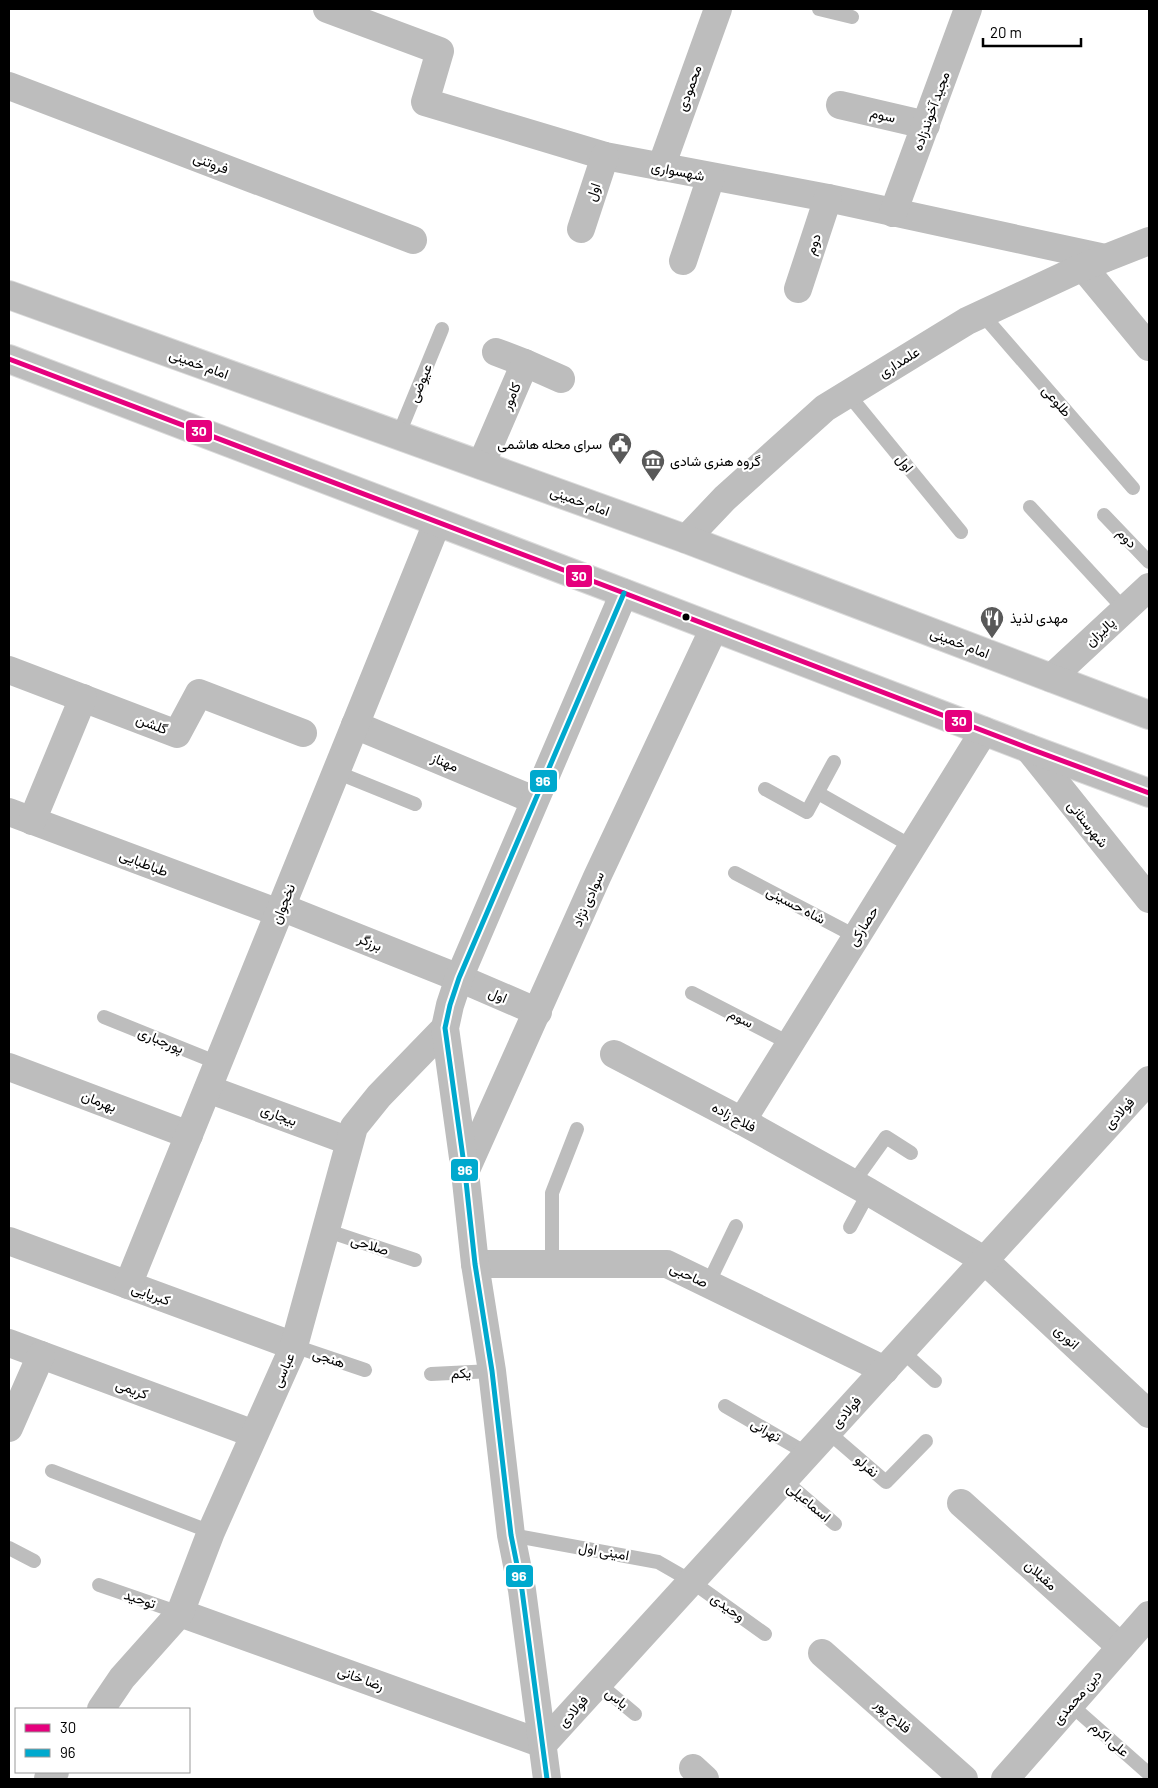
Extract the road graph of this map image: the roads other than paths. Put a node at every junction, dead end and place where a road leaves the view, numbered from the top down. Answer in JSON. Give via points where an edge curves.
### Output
{"nodes":[{"id":1,"x":328,"y":9,"type":"edge"},
{"id":2,"x":718,"y":9,"type":"edge"},
{"id":3,"x":819,"y":9,"type":"edge"},
{"id":4,"x":968,"y":9,"type":"edge"},
{"id":5,"x":852,"y":17,"type":"dead end"},
{"id":6,"x":9,"y":86,"type":"edge"},
{"id":7,"x":840,"y":105,"type":"dead end"},
{"id":8,"x":926,"y":125,"type":"junction"},
{"id":9,"x":606,"y":156,"type":"junction"},
{"id":10,"x":661,"y":167,"type":"junction"},
{"id":11,"x":711,"y":177,"type":"junction"},
{"id":12,"x":828,"y":198,"type":"junction"},
{"id":13,"x":893,"y":213,"type":"junction"},
{"id":14,"x":582,"y":229,"type":"dead end"},
{"id":15,"x":1147,"y":238,"type":"edge"},
{"id":16,"x":413,"y":240,"type":"dead end"},
{"id":17,"x":683,"y":261,"type":"dead end"},
{"id":18,"x":1094,"y":262,"type":"junction"},
{"id":19,"x":798,"y":289,"type":"dead end"},
{"id":20,"x":9,"y":295,"type":"edge"},
{"id":21,"x":982,"y":314,"type":"junction"},
{"id":22,"x":442,"y":329,"type":"dead end"},
{"id":23,"x":1149,"y":346,"type":"edge"},
{"id":24,"x":496,"y":352,"type":"dead end"},
{"id":25,"x":9,"y":359,"type":"edge"},
{"id":26,"x":525,"y":363,"type":"junction"},
{"id":27,"x":561,"y":379,"type":"dead end"},
{"id":28,"x":848,"y":394,"type":"junction"},
{"id":29,"x":398,"y":436,"type":"junction"},
{"id":30,"x":481,"y":465,"type":"junction"},
{"id":31,"x":1133,"y":488,"type":"dead end"},
{"id":32,"x":1030,"y":507,"type":"dead end"},
{"id":33,"x":1104,"y":515,"type":"dead end"},
{"id":34,"x":437,"y":523,"type":"junction"},
{"id":35,"x":962,"y":532,"type":"dead end"},
{"id":36,"x":686,"y":539,"type":"junction"},
{"id":37,"x":1149,"y":562,"type":"edge"},
{"id":38,"x":1149,"y":586,"type":"edge"},
{"id":39,"x":624,"y":593,"type":"junction"},
{"id":40,"x":1125,"y":610,"type":"junction"},
{"id":41,"x":714,"y":628,"type":"junction"},
{"id":42,"x":9,"y":670,"type":"edge"},
{"id":43,"x":1051,"y":678,"type":"junction"},
{"id":44,"x":83,"y":698,"type":"junction"},
{"id":45,"x":1149,"y":715,"type":"edge"},
{"id":46,"x":355,"y":725,"type":"junction"},
{"id":47,"x":984,"y":731,"type":"junction"},
{"id":48,"x":303,"y":732,"type":"dead end"},
{"id":49,"x":1028,"y":748,"type":"junction"},
{"id":50,"x":834,"y":762,"type":"dead end"},
{"id":51,"x":336,"y":772,"type":"junction"},
{"id":52,"x":765,"y":789,"type":"dead end"},
{"id":53,"x":818,"y":793,"type":"junction"},
{"id":54,"x":1149,"y":793,"type":"edge"},
{"id":55,"x":534,"y":800,"type":"junction"},
{"id":56,"x":415,"y":804,"type":"dead end"},
{"id":57,"x":21,"y":816,"type":"edge"},
{"id":58,"x":913,"y":847,"type":"junction"},
{"id":59,"x":735,"y":873,"type":"dead end"},
{"id":60,"x":1149,"y":899,"type":"edge"},
{"id":61,"x":280,"y":910,"type":"junction"},
{"id":62,"x":857,"y":937,"type":"junction"},
{"id":63,"x":459,"y":978,"type":"junction"},
{"id":64,"x":692,"y":993,"type":"dead end"},
{"id":65,"x":538,"y":1012,"type":"junction"},
{"id":66,"x":104,"y":1017,"type":"dead end"},
{"id":67,"x":445,"y":1028,"type":"junction"},
{"id":68,"x":791,"y":1044,"type":"junction"},
{"id":69,"x":614,"y":1054,"type":"dead end"},
{"id":70,"x":218,"y":1063,"type":"junction"},
{"id":71,"x":9,"y":1067,"type":"edge"},
{"id":72,"x":1149,"y":1080,"type":"edge"},
{"id":73,"x":208,"y":1089,"type":"junction"},
{"id":74,"x":742,"y":1121,"type":"junction"},
{"id":75,"x":577,"y":1129,"type":"dead end"},
{"id":76,"x":189,"y":1135,"type":"junction"},
{"id":77,"x":349,"y":1141,"type":"junction"},
{"id":78,"x":911,"y":1153,"type":"dead end"},
{"id":79,"x":465,"y":1172,"type":"junction"},
{"id":80,"x":861,"y":1188,"type":"junction"},
{"id":81,"x":736,"y":1226,"type":"dead end"},
{"id":82,"x":850,"y":1227,"type":"dead end"},
{"id":83,"x":325,"y":1230,"type":"junction"},
{"id":84,"x":9,"y":1241,"type":"edge"},
{"id":85,"x":416,"y":1260,"type":"dead end"},
{"id":86,"x":984,"y":1260,"type":"junction"},
{"id":87,"x":475,"y":1264,"type":"junction"},
{"id":88,"x":552,"y":1264,"type":"junction"},
{"id":89,"x":708,"y":1284,"type":"junction"},
{"id":90,"x":128,"y":1285,"type":"junction"},
{"id":91,"x":9,"y":1343,"type":"edge"},
{"id":92,"x":294,"y":1346,"type":"junction"},
{"id":93,"x":41,"y":1355,"type":"junction"},
{"id":94,"x":893,"y":1360,"type":"junction"},
{"id":95,"x":365,"y":1370,"type":"dead end"},
{"id":96,"x":492,"y":1372,"type":"junction"},
{"id":97,"x":431,"y":1374,"type":"dead end"},
{"id":98,"x":935,"y":1381,"type":"dead end"},
{"id":99,"x":725,"y":1406,"type":"dead end"},
{"id":100,"x":1149,"y":1414,"type":"edge"},
{"id":101,"x":9,"y":1428,"type":"edge"},
{"id":102,"x":828,"y":1432,"type":"junction"},
{"id":103,"x":254,"y":1434,"type":"junction"},
{"id":104,"x":926,"y":1441,"type":"dead end"},
{"id":105,"x":808,"y":1454,"type":"junction"},
{"id":106,"x":52,"y":1471,"type":"dead end"},
{"id":107,"x":784,"y":1480,"type":"junction"},
{"id":108,"x":961,"y":1503,"type":"dead end"},
{"id":109,"x":835,"y":1524,"type":"dead end"},
{"id":110,"x":211,"y":1532,"type":"junction"},
{"id":111,"x":511,"y":1535,"type":"junction"},
{"id":112,"x":9,"y":1548,"type":"edge"},
{"id":113,"x":34,"y":1561,"type":"dead end"},
{"id":114,"x":691,"y":1581,"type":"junction"},
{"id":115,"x":99,"y":1585,"type":"dead end"},
{"id":116,"x":180,"y":1613,"type":"junction"},
{"id":117,"x":1149,"y":1616,"type":"edge"},
{"id":118,"x":765,"y":1634,"type":"dead end"},
{"id":119,"x":1122,"y":1647,"type":"junction"},
{"id":120,"x":822,"y":1653,"type":"dead end"},
{"id":121,"x":598,"y":1683,"type":"junction"},
{"id":122,"x":1071,"y":1705,"type":"junction"},
{"id":123,"x":101,"y":1708,"type":"edge"},
{"id":124,"x":635,"y":1714,"type":"dead end"},
{"id":125,"x":543,"y":1744,"type":"junction"},
{"id":126,"x":1149,"y":1774,"type":"edge"},
{"id":127,"x":548,"y":1779,"type":"edge"},
{"id":128,"x":964,"y":1779,"type":"edge"},
{"id":129,"x":1005,"y":1779,"type":"edge"}],
"edges":[{"from":1,"to":9,"type":"street","name":"شهسواری","via":[[440,51],[425,102]]},
{"from":2,"to":10,"type":"street","name":"محمودی"},
{"from":3,"to":5,"type":"lane"},
{"from":4,"to":8,"type":"street","name":"مجید آخوندزاده"},
{"from":6,"to":16,"type":"street","name":"فروتنی"},
{"from":7,"to":8,"type":"street","name":"سوم"},
{"from":8,"to":13,"type":"street","name":"مجید آخوندزاده"},
{"from":9,"to":10,"type":"street","name":"شهسواری"},
{"from":9,"to":14,"type":"street","name":"اول"},
{"from":10,"to":11,"type":"street","name":"شهسواری"},
{"from":11,"to":12,"type":"street","name":"شهسواری"},
{"from":11,"to":17,"type":"street"},
{"from":12,"to":13,"type":"street","name":"شهسواری"},
{"from":12,"to":19,"type":"street","name":"دوم"},
{"from":13,"to":18,"type":"street","name":"شهسواری"},
{"from":15,"to":18,"type":"street","name":"علمداری"},
{"from":18,"to":21,"type":"street","name":"علمداری"},
{"from":18,"to":23,"type":"street"},
{"from":20,"to":29,"type":"street","name":"امام خمینی"},
{"from":21,"to":28,"type":"street","name":"علمداری"},
{"from":21,"to":31,"type":"lane","name":"طلوعی"},
{"from":22,"to":29,"type":"lane","name":"عیوضی"},
{"from":24,"to":26,"type":"street"},
{"from":25,"to":34,"type":"street"},
{"from":26,"to":27,"type":"street"},
{"from":26,"to":30,"type":"street","name":"کامور"},
{"from":28,"to":35,"type":"lane","name":"اول"},
{"from":28,"to":36,"type":"street","name":"علمداری","via":[[818,414],[725,498]]},
{"from":29,"to":30,"type":"street","name":"امام خمینی"},
{"from":30,"to":36,"type":"street","name":"امام خمینی"},
{"from":32,"to":40,"type":"lane"},
{"from":33,"to":37,"type":"lane","name":"دوم"},
{"from":34,"to":39,"type":"street"},
{"from":34,"to":46,"type":"street","name":"نخجوان"},
{"from":36,"to":43,"type":"street","name":"امام خمینی"},
{"from":38,"to":40,"type":"street","name":"پالیزان"},
{"from":39,"to":41,"type":"street"},
{"from":39,"to":55,"type":"street"},
{"from":40,"to":43,"type":"street","name":"پالیزان"},
{"from":41,"to":47,"type":"street"},
{"from":41,"to":65,"type":"street","name":"سوادی نژاد","via":[[597,877]]},
{"from":42,"to":44,"type":"street","name":"گلشن"},
{"from":43,"to":45,"type":"street","name":"امام خمینی"},
{"from":44,"to":48,"type":"street","name":"گلشن","via":[[177,734],[199,693]]},
{"from":44,"to":57,"type":"street"},
{"from":46,"to":51,"type":"street","name":"نخجوان"},
{"from":46,"to":55,"type":"street","name":"مهناز"},
{"from":47,"to":49,"type":"street"},
{"from":47,"to":58,"type":"street","name":"حصارکی"},
{"from":49,"to":54,"type":"street"},
{"from":49,"to":60,"type":"street","name":"شهرستانی"},
{"from":50,"to":53,"type":"lane"},
{"from":51,"to":56,"type":"lane"},
{"from":51,"to":61,"type":"street","name":"نخجوان"},
{"from":52,"to":53,"type":"lane","via":[[807,812]]},
{"from":53,"to":58,"type":"lane"},
{"from":55,"to":63,"type":"street"},
{"from":57,"to":61,"type":"street","name":"طباطبایی"},
{"from":58,"to":62,"type":"street","name":"حصارکی"},
{"from":59,"to":62,"type":"lane","name":"شاه حسینی"},
{"from":61,"to":63,"type":"street","name":"برزگر"},
{"from":61,"to":70,"type":"street","name":"نخجوان"},
{"from":62,"to":68,"type":"street","name":"حصارکی"},
{"from":63,"to":65,"type":"street","name":"اول"},
{"from":63,"to":67,"type":"street"},
{"from":64,"to":68,"type":"lane","name":"سوم"},
{"from":65,"to":79,"type":"street","name":"سوادی نژاد"},
{"from":66,"to":70,"type":"lane","name":"پورجباری"},
{"from":67,"to":77,"type":"street","name":"عباسی","via":[[379,1096],[354,1127]]},
{"from":67,"to":79,"type":"street"},
{"from":68,"to":74,"type":"street","name":"حصارکی"},
{"from":69,"to":74,"type":"street","name":"فلاح زاده"},
{"from":70,"to":73,"type":"street","name":"نخجوان"},
{"from":71,"to":76,"type":"street","name":"بهرمان"},
{"from":72,"to":86,"type":"street","name":"فولادی"},
{"from":73,"to":76,"type":"street","name":"نخجوان"},
{"from":73,"to":77,"type":"street","name":"بیجاری"},
{"from":74,"to":80,"type":"street","name":"فلاح زاده"},
{"from":75,"to":88,"type":"lane","via":[[552,1194]]},
{"from":76,"to":90,"type":"street","name":"نخجوان"},
{"from":77,"to":83,"type":"street","name":"عباسی"},
{"from":78,"to":80,"type":"lane","via":[[886,1138]]},
{"from":79,"to":87,"type":"street"},
{"from":80,"to":82,"type":"lane"},
{"from":80,"to":86,"type":"street","name":"فلاح زاده"},
{"from":81,"to":89,"type":"lane"},
{"from":83,"to":85,"type":"lane","name":"صلاحی"},
{"from":83,"to":92,"type":"street","name":"عباسی"},
{"from":84,"to":90,"type":"street","name":"کبریایی"},
{"from":86,"to":94,"type":"street","name":"فولادی"},
{"from":86,"to":100,"type":"street","name":"انوری"},
{"from":87,"to":88,"type":"street","name":"صاحبی"},
{"from":87,"to":96,"type":"street"},
{"from":88,"to":89,"type":"street","name":"صاحبی","via":[[667,1264]]},
{"from":89,"to":94,"type":"street","name":"صاحبی"},
{"from":90,"to":92,"type":"street","name":"کبریایی"},
{"from":91,"to":93,"type":"street","name":"کریمی"},
{"from":92,"to":95,"type":"lane","name":"هنجی"},
{"from":92,"to":103,"type":"street","name":"عباسی"},
{"from":93,"to":101,"type":"street"},
{"from":93,"to":103,"type":"street","name":"کریمی"},
{"from":94,"to":98,"type":"lane"},
{"from":94,"to":102,"type":"street","name":"فولادی"},
{"from":96,"to":97,"type":"lane","name":"یکم"},
{"from":96,"to":111,"type":"street"},
{"from":99,"to":105,"type":"lane","name":"تهرانی"},
{"from":102,"to":104,"type":"lane","name":"نفرلو","via":[[886,1482]]},
{"from":102,"to":105,"type":"street","name":"فولادی"},
{"from":103,"to":110,"type":"street","name":"عباسی"},
{"from":105,"to":107,"type":"street","name":"فولادی"},
{"from":106,"to":110,"type":"lane"},
{"from":107,"to":109,"type":"lane","name":"اسماعیلی"},
{"from":107,"to":114,"type":"street","name":"فولادی"},
{"from":108,"to":119,"type":"street","name":"مقبلان"},
{"from":110,"to":116,"type":"street","name":"عباسی"},
{"from":111,"to":114,"type":"lane","name":"امینی اول","via":[[658,1562]]},
{"from":111,"to":125,"type":"street","via":[[522,1590]]},
{"from":112,"to":113,"type":"lane"},
{"from":114,"to":118,"type":"lane","name":"وحیدی"},
{"from":114,"to":121,"type":"street","name":"فولادی"},
{"from":115,"to":116,"type":"lane","name":"توحید"},
{"from":116,"to":123,"type":"street","name":"عباسی","via":[[122,1678]]},
{"from":116,"to":125,"type":"street","name":"رضا خانی"},
{"from":117,"to":119,"type":"street","name":"دین محمدی"},
{"from":119,"to":122,"type":"street","name":"دین محمدی"},
{"from":120,"to":128,"type":"street","name":"فلاح پور"},
{"from":121,"to":124,"type":"lane","name":"یاس"},
{"from":121,"to":125,"type":"street","name":"فولادی"},
{"from":122,"to":126,"type":"lane","name":"علی اکرم"},
{"from":122,"to":129,"type":"street","name":"دین محمدی"},
{"from":125,"to":127,"type":"street"}]}
